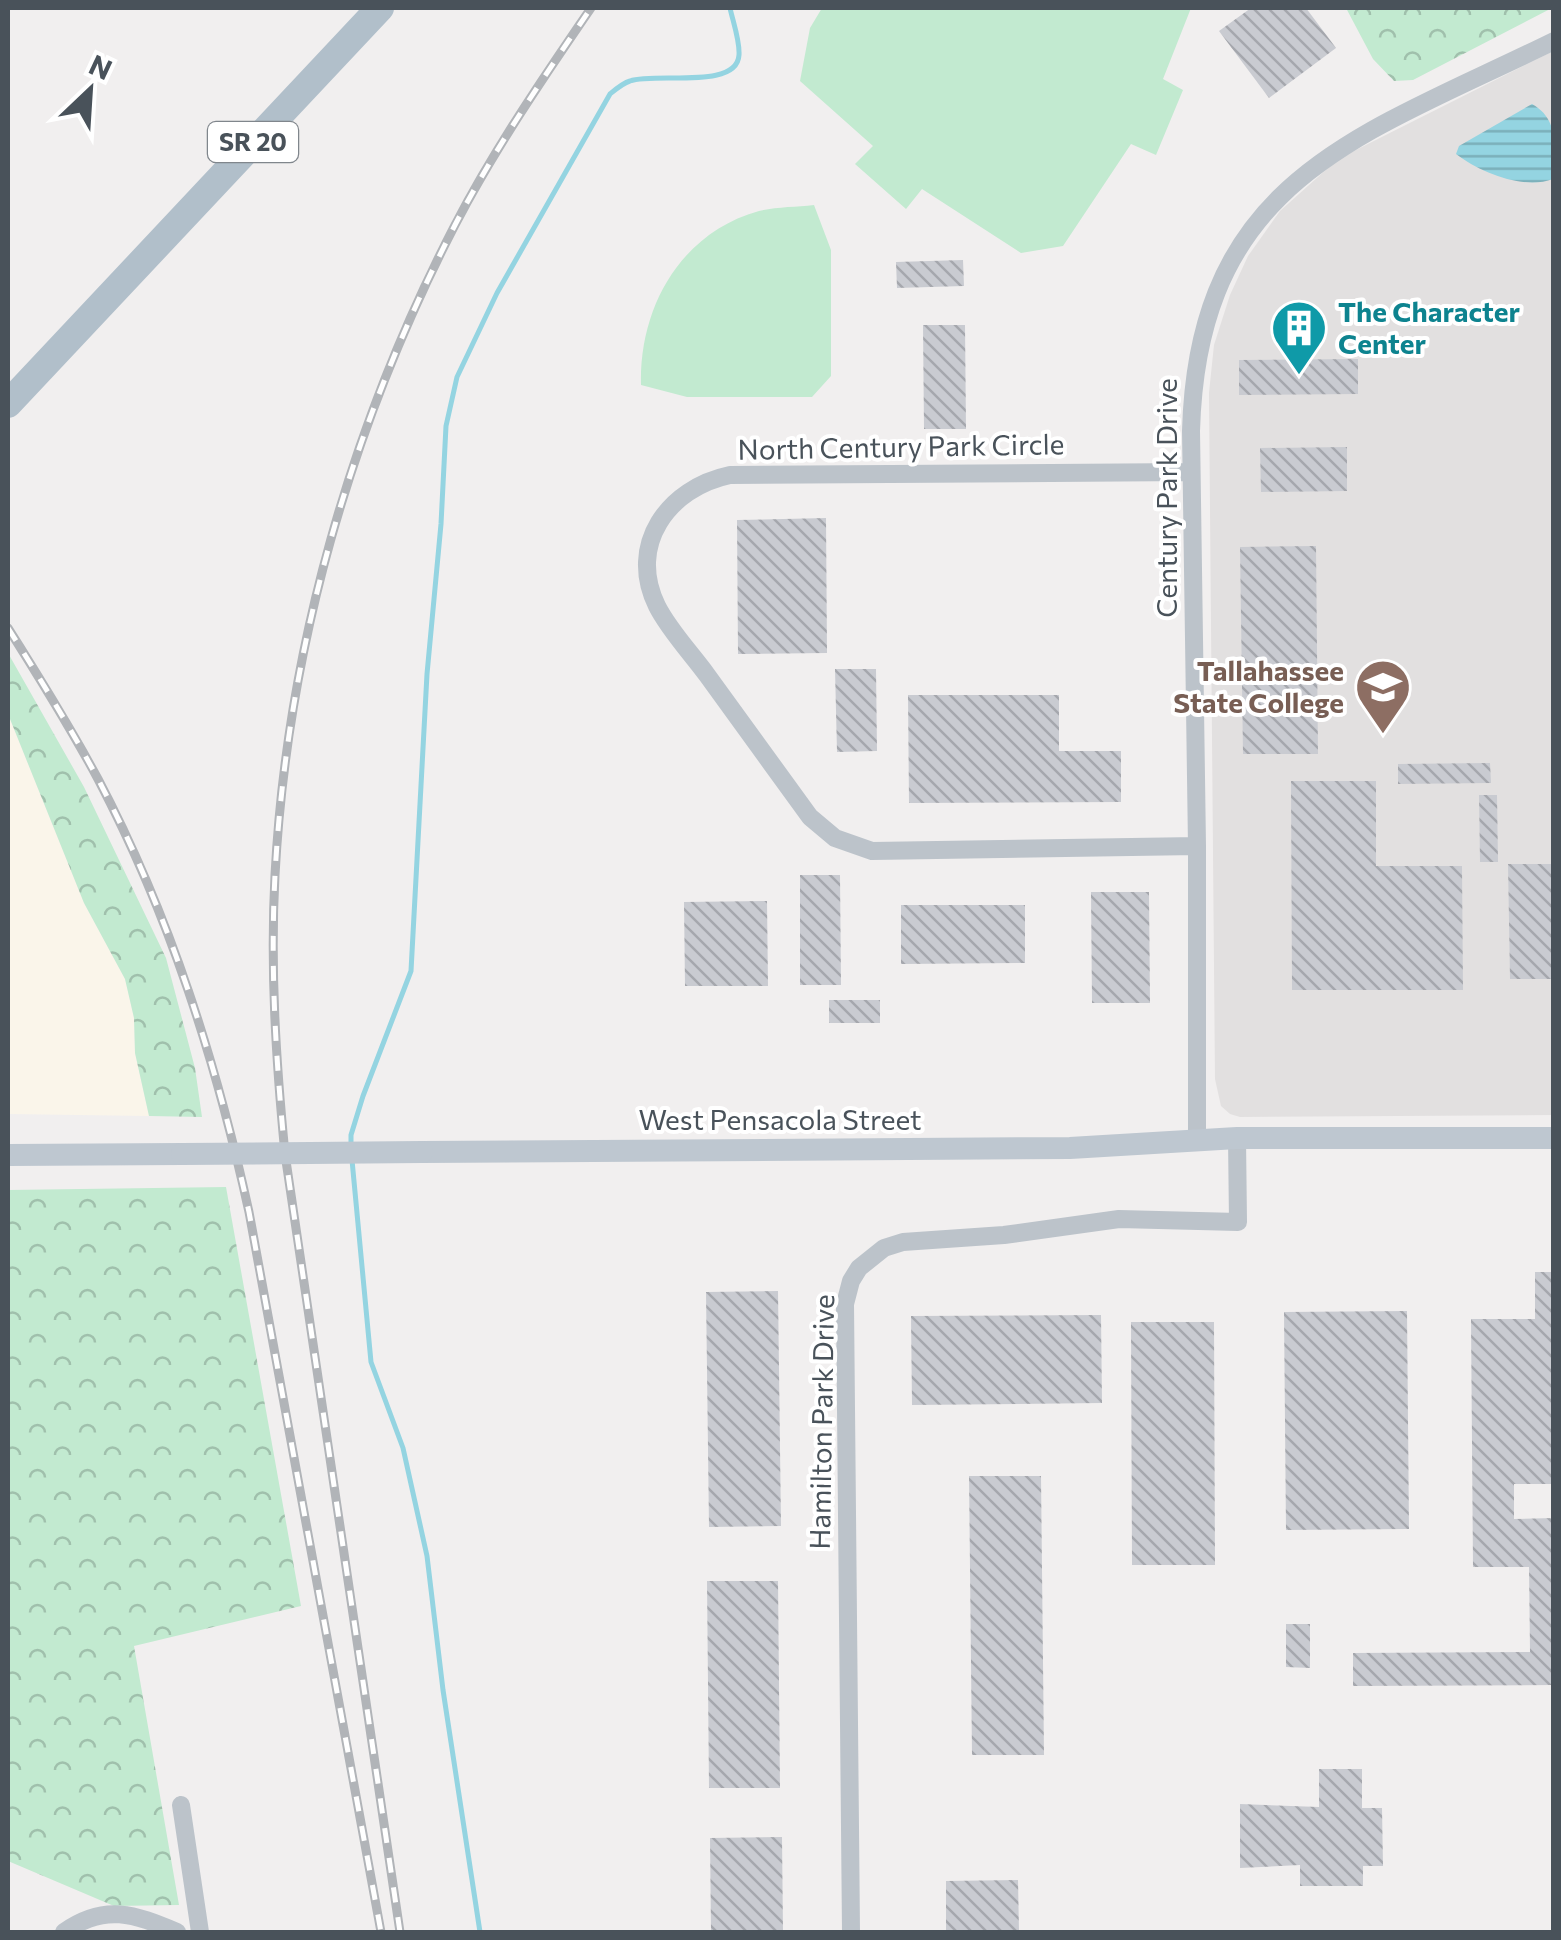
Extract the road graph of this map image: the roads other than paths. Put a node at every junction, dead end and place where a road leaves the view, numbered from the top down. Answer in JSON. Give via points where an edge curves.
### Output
{"nodes":[{"id":1,"x":380,"y":8,"type":"edge"},
{"id":2,"x":1554,"y":42,"type":"edge"},
{"id":3,"x":8,"y":404,"type":"edge"},
{"id":4,"x":1191,"y":472,"type":"junction"},
{"id":5,"x":1198,"y":846,"type":"junction"},
{"id":6,"x":1238,"y":1138,"type":"junction"},
{"id":7,"x":1554,"y":1138,"type":"edge"},
{"id":8,"x":1196,"y":1140,"type":"junction"},
{"id":9,"x":8,"y":1155,"type":"edge"},
{"id":10,"x":180,"y":1805,"type":"dead end"},
{"id":11,"x":64,"y":1932,"type":"edge"},
{"id":12,"x":177,"y":1932,"type":"edge"},
{"id":13,"x":200,"y":1932,"type":"edge"},
{"id":14,"x":851,"y":1932,"type":"edge"}],
"edges":[{"from":1,"to":3,"type":"main road","number":"SR 20"},
{"from":2,"to":4,"type":"street","name":"Century Park Drive","via":[[1337,150],[1256,222],[1221,278],[1202,331],[1191,405]]},
{"from":4,"to":5,"type":"street","name":"Century Park Drive"},
{"from":4,"to":5,"type":"street","name":"North Century Park Circle","via":[[730,475],[704,480],[674,502],[649,552],[648,576],[658,607],[805,809],[844,843],[872,851]]},
{"from":5,"to":8,"type":"street","name":"Century Park Drive"},
{"from":6,"to":7,"type":"main road","name":"West Pensacola Street"},
{"from":6,"to":8,"type":"main road","name":"West Pensacola Street"},
{"from":6,"to":14,"type":"street","name":"Hamilton Park Drive","via":[[1238,1222],[1119,1220],[902,1242],[872,1256],[852,1280],[845,1304]]},
{"from":8,"to":9,"type":"main road","name":"West Pensacola Street","bridge":true,"via":[[1070,1148]]},
{"from":10,"to":13,"type":"street"},
{"from":11,"to":12,"type":"street","via":[[115,1913]]}]}
